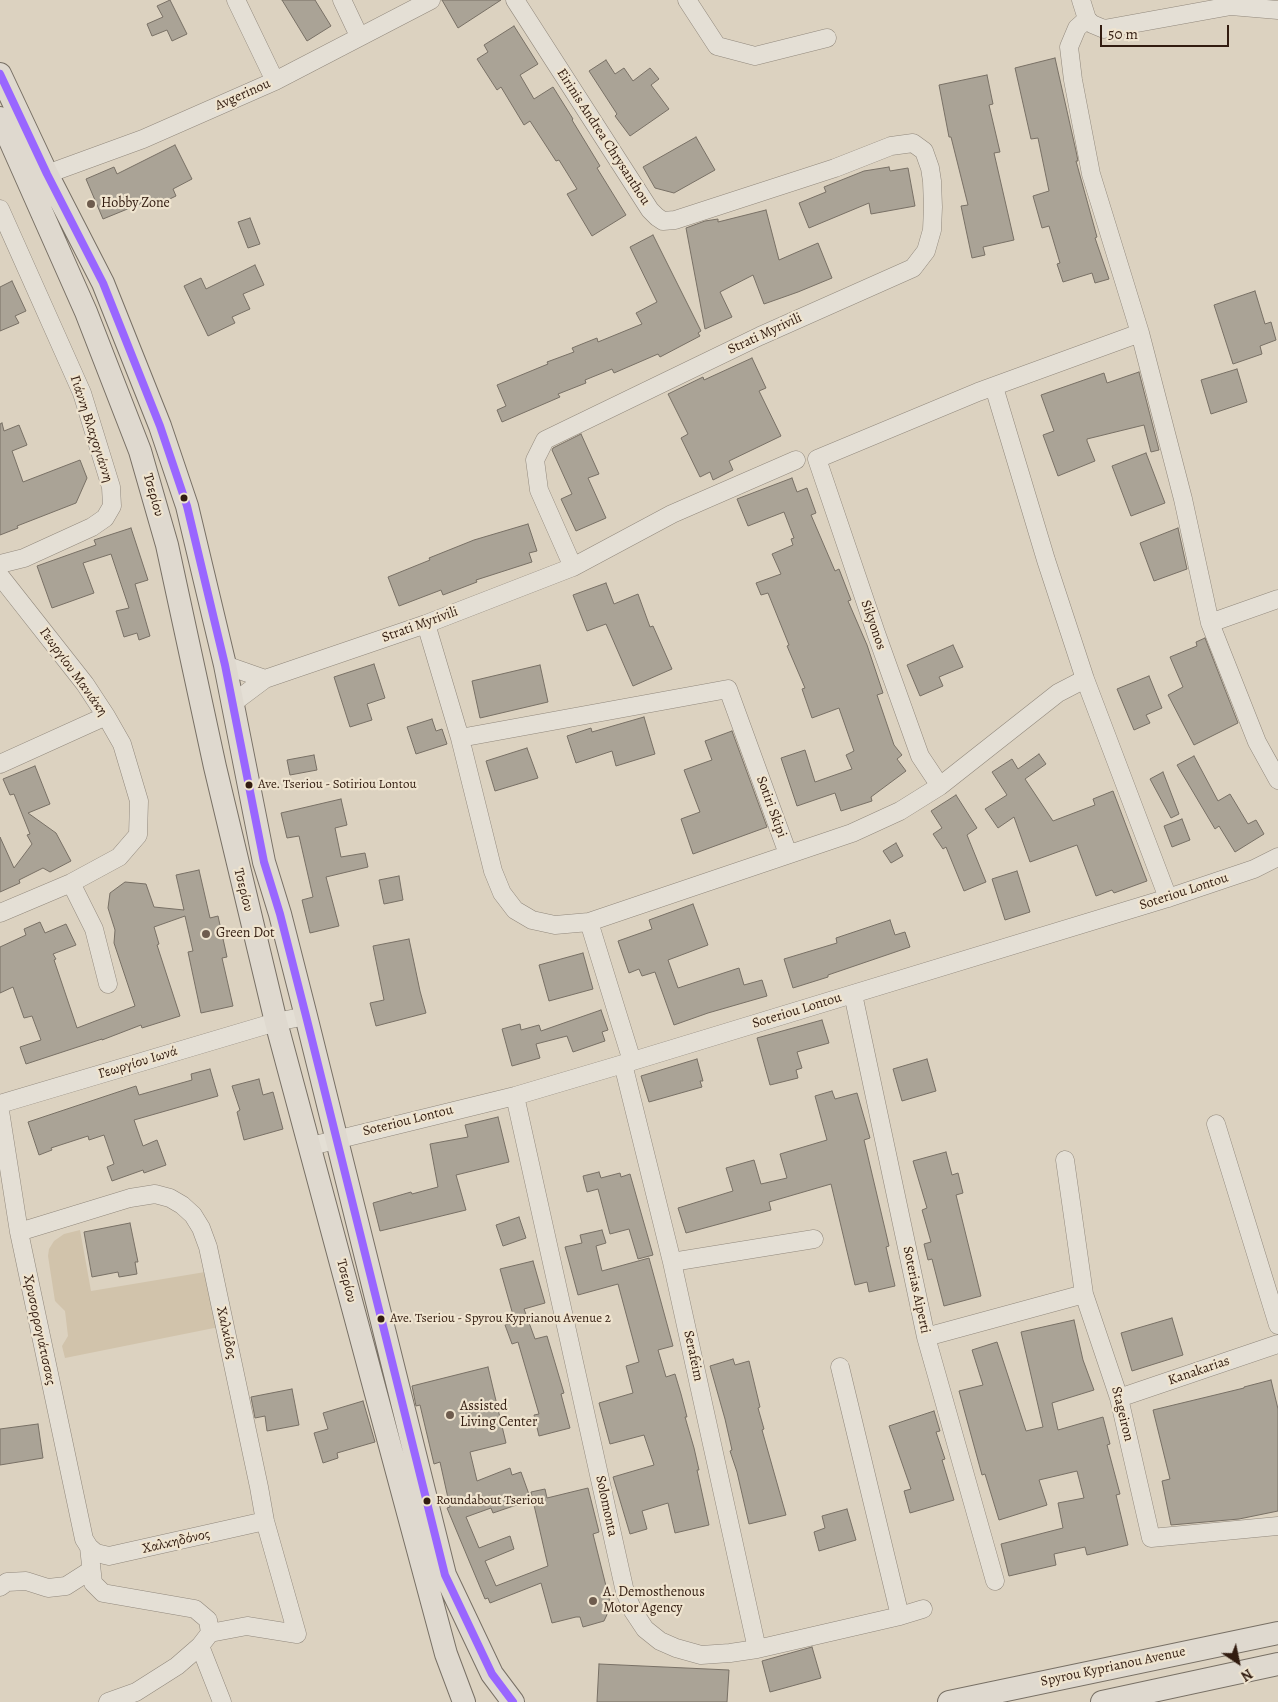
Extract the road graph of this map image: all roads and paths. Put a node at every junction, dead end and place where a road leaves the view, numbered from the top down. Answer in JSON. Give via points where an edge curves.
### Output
{"nodes":[{"id":1,"x":236,"y":0,"type":"edge"},
{"id":2,"x":342,"y":0,"type":"edge"},
{"id":3,"x":431,"y":0,"type":"edge"},
{"id":4,"x":515,"y":0,"type":"edge"},
{"id":5,"x":687,"y":0,"type":"edge"},
{"id":6,"x":1081,"y":0,"type":"edge"},
{"id":7,"x":1278,"y":10,"type":"edge"},
{"id":8,"x":1087,"y":19,"type":"junction"},
{"id":9,"x":359,"y":36,"type":"junction"},
{"id":10,"x":827,"y":38,"type":"dead end"},
{"id":11,"x":0,"y":74,"type":"edge"},
{"id":12,"x":275,"y":81,"type":"junction"},
{"id":13,"x":0,"y":118,"type":"edge"},
{"id":14,"x":835,"y":168,"type":"joint"},
{"id":15,"x":48,"y":174,"type":"junction"},
{"id":16,"x":0,"y":209,"type":"edge"},
{"id":17,"x":1140,"y":333,"type":"junction"},
{"id":18,"x":994,"y":386,"type":"junction"},
{"id":19,"x":796,"y":460,"type":"dead end"},
{"id":20,"x":0,"y":564,"type":"edge"},
{"id":21,"x":574,"y":567,"type":"junction"},
{"id":22,"x":0,"y":576,"type":"edge"},
{"id":23,"x":1278,"y":598,"type":"edge"},
{"id":24,"x":1210,"y":623,"type":"junction"},
{"id":25,"x":426,"y":624,"type":"junction"},
{"id":26,"x":225,"y":664,"type":"junction"},
{"id":27,"x":265,"y":679,"type":"junction"},
{"id":28,"x":1085,"y":679,"type":"junction"},
{"id":29,"x":233,"y":703,"type":"junction"},
{"id":30,"x":106,"y":716,"type":"junction"},
{"id":31,"x":460,"y":738,"type":"junction"},
{"id":32,"x":0,"y":764,"type":"edge"},
{"id":33,"x":1278,"y":780,"type":"edge"},
{"id":34,"x":940,"y":786,"type":"junction"},
{"id":35,"x":788,"y":854,"type":"junction"},
{"id":36,"x":1278,"y":857,"type":"edge"},
{"id":37,"x":71,"y":883,"type":"junction"},
{"id":38,"x":1168,"y":898,"type":"junction"},
{"id":39,"x":0,"y":913,"type":"edge"},
{"id":40,"x":588,"y":922,"type":"junction"},
{"id":41,"x":108,"y":984,"type":"dead end"},
{"id":42,"x":853,"y":994,"type":"junction"},
{"id":43,"x":306,"y":1016,"type":"junction"},
{"id":44,"x":276,"y":1022,"type":"junction"},
{"id":45,"x":628,"y":1063,"type":"junction"},
{"id":46,"x":515,"y":1096,"type":"junction"},
{"id":47,"x":0,"y":1104,"type":"edge"},
{"id":48,"x":0,"y":1111,"type":"edge"},
{"id":49,"x":1216,"y":1124,"type":"dead end"},
{"id":50,"x":337,"y":1139,"type":"junction"},
{"id":51,"x":311,"y":1146,"type":"junction"},
{"id":52,"x":1065,"y":1160,"type":"dead end"},
{"id":53,"x":19,"y":1232,"type":"junction"},
{"id":54,"x":814,"y":1239,"type":"dead end"},
{"id":55,"x":672,"y":1262,"type":"junction"},
{"id":56,"x":1084,"y":1294,"type":"junction"},
{"id":57,"x":1278,"y":1325,"type":"edge"},
{"id":58,"x":926,"y":1337,"type":"junction"},
{"id":59,"x":1278,"y":1344,"type":"edge"},
{"id":60,"x":840,"y":1367,"type":"dead end"},
{"id":61,"x":1120,"y":1398,"type":"junction"},
{"id":62,"x":265,"y":1522,"type":"junction"},
{"id":63,"x":1278,"y":1526,"type":"edge"},
{"id":64,"x":89,"y":1547,"type":"junction"},
{"id":65,"x":91,"y":1570,"type":"junction"},
{"id":66,"x":995,"y":1581,"type":"dead end"},
{"id":67,"x":0,"y":1587,"type":"edge"},
{"id":68,"x":923,"y":1609,"type":"dead end"},
{"id":69,"x":900,"y":1616,"type":"junction"},
{"id":70,"x":1278,"y":1633,"type":"edge"},
{"id":71,"x":205,"y":1640,"type":"junction"},
{"id":72,"x":757,"y":1649,"type":"junction"},
{"id":73,"x":1278,"y":1664,"type":"edge"},
{"id":74,"x":108,"y":1702,"type":"edge"},
{"id":75,"x":222,"y":1702,"type":"edge"},
{"id":76,"x":464,"y":1702,"type":"edge"},
{"id":77,"x":513,"y":1702,"type":"edge"},
{"id":78,"x":949,"y":1702,"type":"edge"},
{"id":79,"x":1102,"y":1702,"type":"edge"}],
"edges":[{"from":1,"to":12,"type":"street"},
{"from":2,"to":9,"type":"street"},
{"from":3,"to":9,"type":"street","name":"Avgerinou"},
{"from":4,"to":14,"type":"street","name":"Eirinis Andrea Chrysanthou","via":[[650,210],[663,221],[676,220]]},
{"from":5,"to":10,"type":"street","via":[[717,46],[755,56]]},
{"from":6,"to":8,"type":"street"},
{"from":7,"to":8,"type":"street","via":[[1231,6],[1104,29]]},
{"from":8,"to":17,"type":"street","via":[[1077,28],[1069,47],[1073,80],[1092,174]]},
{"from":9,"to":12,"type":"street","name":"Avgerinou"},
{"from":11,"to":15,"type":"main road","name":"Τσερίου"},
{"from":12,"to":15,"type":"street","name":"Avgerinou","via":[[143,139]]},
{"from":13,"to":44,"type":"main road","name":"Τσερίου","via":[[86,312],[140,451],[167,546],[214,767]]},
{"from":14,"to":21,"type":"street","name":"Strati Myrivili","via":[[891,146],[913,143],[924,151],[930,168],[933,207],[932,230],[926,251],[913,268],[760,336],[545,440],[535,460],[539,490]]},
{"from":15,"to":26,"type":"main road","name":"Τσερίου","via":[[102,282],[160,426],[187,506]]},
{"from":16,"to":20,"type":"street","name":"Γιάννη Βλαχογιάννη","via":[[82,393],[111,487],[112,506],[105,518],[92,527],[24,558]]},
{"from":17,"to":18,"type":"street"},
{"from":17,"to":24,"type":"street","via":[[1183,499]]},
{"from":18,"to":28,"type":"street"},
{"from":18,"to":34,"type":"street","name":"Sikyonos","via":[[817,459],[920,756]]},
{"from":19,"to":21,"type":"street","name":"Strati Myrivili","via":[[672,514]]},
{"from":21,"to":25,"type":"street","name":"Strati Myrivili"},
{"from":22,"to":30,"type":"street","name":"Γεωργίου Μανιάκη","via":[[85,684]]},
{"from":23,"to":24,"type":"street"},
{"from":24,"to":33,"type":"street","via":[[1257,742]]},
{"from":25,"to":27,"type":"street","name":"Strati Myrivili"},
{"from":25,"to":31,"type":"street"},
{"from":26,"to":27,"type":"street"},
{"from":26,"to":29,"type":"main road","name":"Τσερίου"},
{"from":27,"to":29,"type":"street","name":"Strati Myrivili"},
{"from":28,"to":34,"type":"street","name":"Sotiri Skipi","via":[[1058,693]]},
{"from":28,"to":38,"type":"street"},
{"from":29,"to":43,"type":"main road","name":"Τσερίου","via":[[264,862]]},
{"from":30,"to":32,"type":"street"},
{"from":30,"to":37,"type":"street","name":"Γεωργίου Μανιάκη","via":[[122,744],[140,802],[138,835],[119,857]]},
{"from":31,"to":35,"type":"street","name":"Sotiri Skipi","via":[[728,690]]},
{"from":31,"to":40,"type":"street","via":[[486,844],[502,893],[515,910],[532,920],[555,925]]},
{"from":34,"to":35,"type":"street","name":"Sotiri Skipi","via":[[900,811],[852,834]]},
{"from":35,"to":40,"type":"street"},
{"from":36,"to":38,"type":"street","name":"Soteriou Lontou","via":[[1254,869]]},
{"from":37,"to":39,"type":"street"},
{"from":37,"to":41,"type":"street","via":[[94,929]]},
{"from":38,"to":42,"type":"street","name":"Soteriou Lontou"},
{"from":40,"to":45,"type":"street","name":"Serafeim"},
{"from":42,"to":45,"type":"street","name":"Soteriou Lontou"},
{"from":42,"to":58,"type":"street","name":"Soterias Aiperti"},
{"from":43,"to":44,"type":"street","name":"Γεωργίου Ιωνά"},
{"from":43,"to":50,"type":"main road","name":"Τσερίου"},
{"from":44,"to":47,"type":"street","name":"Γεωργίου Ιωνά"},
{"from":44,"to":51,"type":"main road","name":"Τσερίου"},
{"from":45,"to":46,"type":"street","name":"Soteriou Lontou"},
{"from":45,"to":55,"type":"street","name":"Serafeim"},
{"from":46,"to":50,"type":"street","name":"Soteriou Lontou"},
{"from":46,"to":72,"type":"street","name":"Solomonta","via":[[630,1605],[645,1629],[676,1648],[701,1655]]},
{"from":48,"to":53,"type":"street","name":"Χρυσορρογιάτισσας"},
{"from":49,"to":57,"type":"street"},
{"from":50,"to":51,"type":"street","name":"Soteriou Lontou"},
{"from":50,"to":77,"type":"main road","name":"Τσερίου","via":[[445,1575],[492,1674]]},
{"from":51,"to":76,"type":"main road","name":"Τσερίου","via":[[446,1654]]},
{"from":52,"to":56,"type":"street","name":"Stageiron"},
{"from":53,"to":62,"type":"street","name":"Χαλκίδος","via":[[130,1198],[155,1194],[170,1198],[193,1215],[202,1228],[208,1247]]},
{"from":53,"to":64,"type":"street","name":"Χρυσορρογιάτισσας","via":[[80,1526]]},
{"from":54,"to":55,"type":"street"},
{"from":55,"to":72,"type":"street","name":"Serafeim"},
{"from":56,"to":58,"type":"street"},
{"from":56,"to":61,"type":"street","name":"Stageiron"},
{"from":58,"to":66,"type":"street","name":"Soterias Aiperti"},
{"from":59,"to":61,"type":"street","name":"Kanakarias"},
{"from":60,"to":69,"type":"street"},
{"from":61,"to":63,"type":"street","name":"Stageiron","via":[[1152,1538]]},
{"from":62,"to":64,"type":"street","name":"Χαλκηδόνος","via":[[122,1555],[103,1556]]},
{"from":62,"to":71,"type":"street","name":"Χαλκίδος","via":[[296,1634],[247,1626]]},
{"from":64,"to":65,"type":"street","name":"Χρυσορρογιάτισσας"},
{"from":65,"to":67,"type":"street","via":[[66,1586],[48,1588],[26,1581],[7,1582]]},
{"from":65,"to":71,"type":"street","via":[[93,1583],[103,1593],[195,1609],[208,1620]]},
{"from":68,"to":69,"type":"street","name":"Solomonta"},
{"from":69,"to":72,"type":"street","name":"Solomonta"},
{"from":70,"to":78,"type":"main road","name":"Spyrou Kyprianou Avenue"},
{"from":71,"to":74,"type":"street","via":[[177,1666],[136,1692]]},
{"from":71,"to":75,"type":"street"},
{"from":73,"to":79,"type":"main road"}]}
